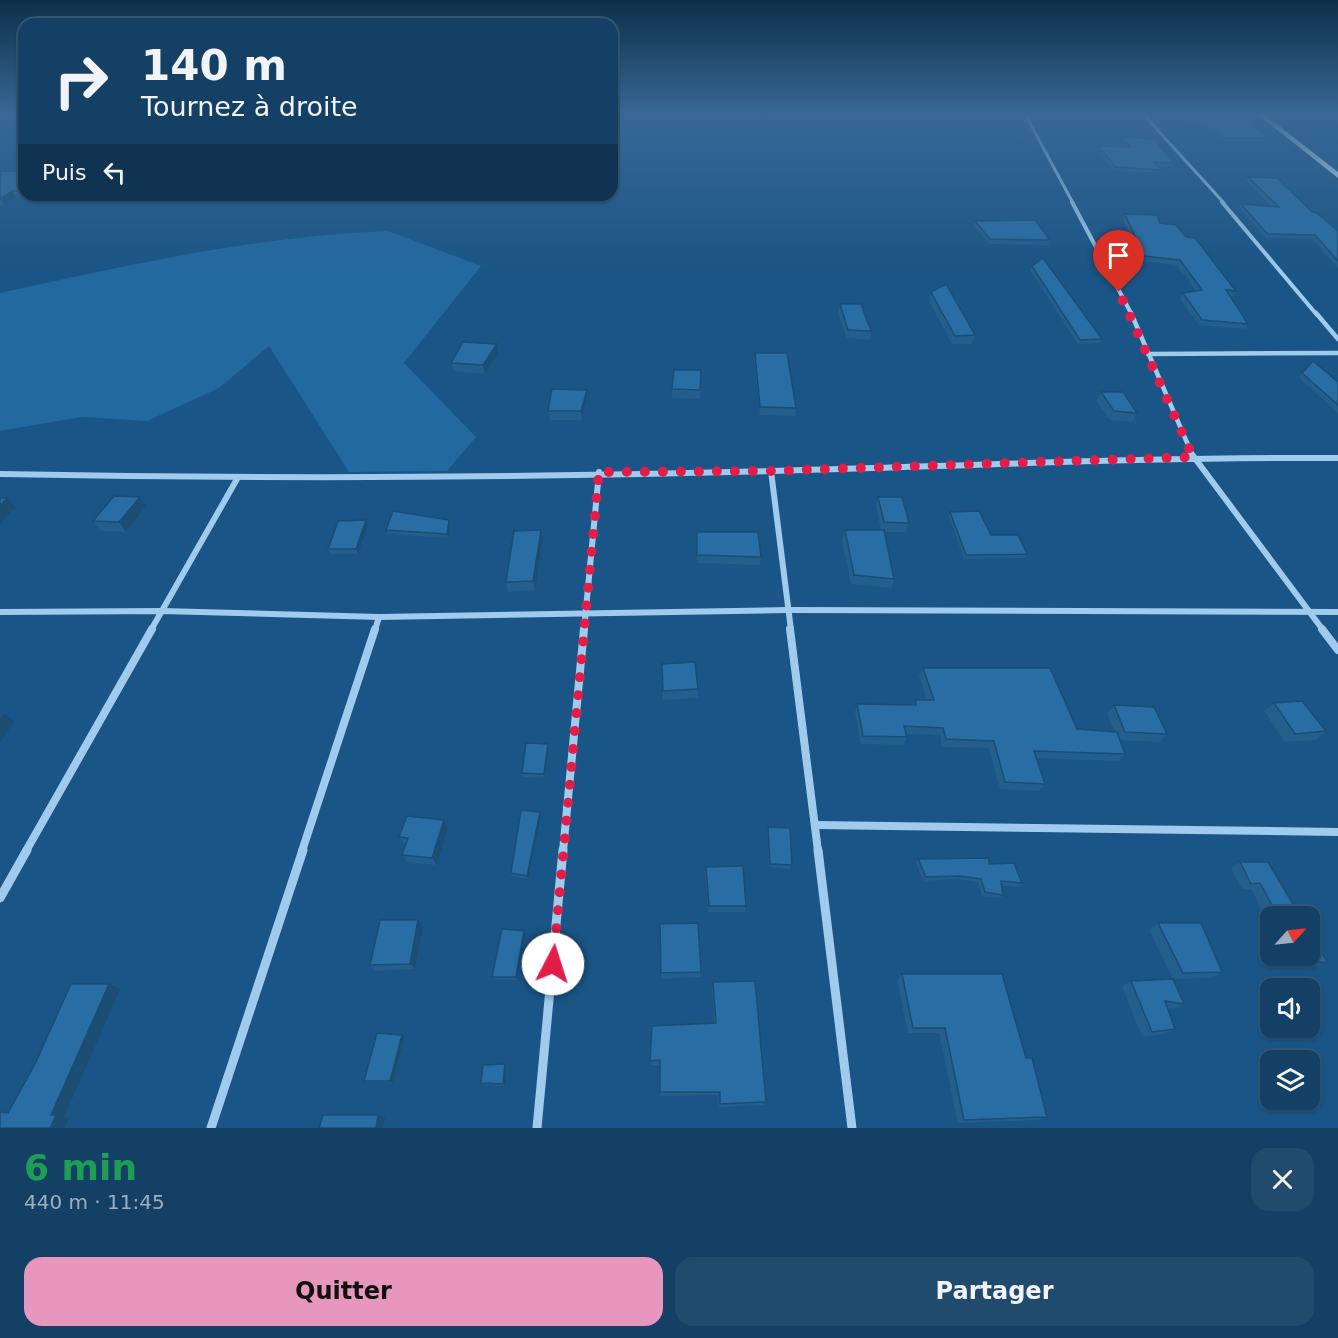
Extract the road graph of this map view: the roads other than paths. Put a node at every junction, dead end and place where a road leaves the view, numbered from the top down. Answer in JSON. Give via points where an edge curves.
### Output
{"nodes":[{"id":1,"x":1053,"y":167,"type":"edge"},
{"id":2,"x":1193,"y":167,"type":"edge"},
{"id":3,"x":1326,"y":167,"type":"edge"},
{"id":4,"x":1338,"y":176,"type":"edge"},
{"id":5,"x":1338,"y":339,"type":"edge"},
{"id":6,"x":1338,"y":353,"type":"edge"},
{"id":7,"x":1148,"y":354,"type":"junction"},
{"id":8,"x":1193,"y":457,"type":"junction"},
{"id":9,"x":1338,"y":458,"type":"edge"},
{"id":10,"x":771,"y":471,"type":"junction"},
{"id":11,"x":599,"y":472,"type":"junction"},
{"id":12,"x":0,"y":474,"type":"edge"},
{"id":13,"x":237,"y":479,"type":"junction"},
{"id":14,"x":788,"y":610,"type":"junction"},
{"id":15,"x":162,"y":611,"type":"junction"},
{"id":16,"x":0,"y":612,"type":"edge"},
{"id":17,"x":1310,"y":612,"type":"junction"},
{"id":18,"x":1338,"y":612,"type":"edge"},
{"id":19,"x":586,"y":613,"type":"junction"},
{"id":20,"x":379,"y":617,"type":"junction"},
{"id":21,"x":1338,"y":650,"type":"edge"},
{"id":22,"x":815,"y":825,"type":"junction"},
{"id":23,"x":1338,"y":832,"type":"edge"},
{"id":24,"x":0,"y":898,"type":"edge"},
{"id":25,"x":211,"y":1128,"type":"edge"},
{"id":26,"x":537,"y":1128,"type":"edge"},
{"id":27,"x":852,"y":1128,"type":"edge"}],
"edges":[{"from":1,"to":7,"type":"street","via":[[1130,311]]},
{"from":2,"to":5,"type":"street"},
{"from":3,"to":4,"type":"main road"},
{"from":6,"to":7,"type":"street"},
{"from":7,"to":8,"type":"street"},
{"from":8,"to":9,"type":"street"},
{"from":8,"to":10,"type":"street"},
{"from":8,"to":17,"type":"street"},
{"from":10,"to":11,"type":"street"},
{"from":10,"to":14,"type":"street"},
{"from":11,"to":13,"type":"street"},
{"from":11,"to":19,"type":"street"},
{"from":12,"to":13,"type":"street"},
{"from":13,"to":15,"type":"street"},
{"from":14,"to":17,"type":"street"},
{"from":14,"to":19,"type":"street"},
{"from":14,"to":22,"type":"street"},
{"from":15,"to":16,"type":"street"},
{"from":15,"to":20,"type":"street"},
{"from":15,"to":24,"type":"street"},
{"from":17,"to":18,"type":"street"},
{"from":17,"to":21,"type":"street"},
{"from":19,"to":20,"type":"street"},
{"from":19,"to":26,"type":"street"},
{"from":20,"to":25,"type":"street"},
{"from":22,"to":23,"type":"street"},
{"from":22,"to":27,"type":"street"}]}
